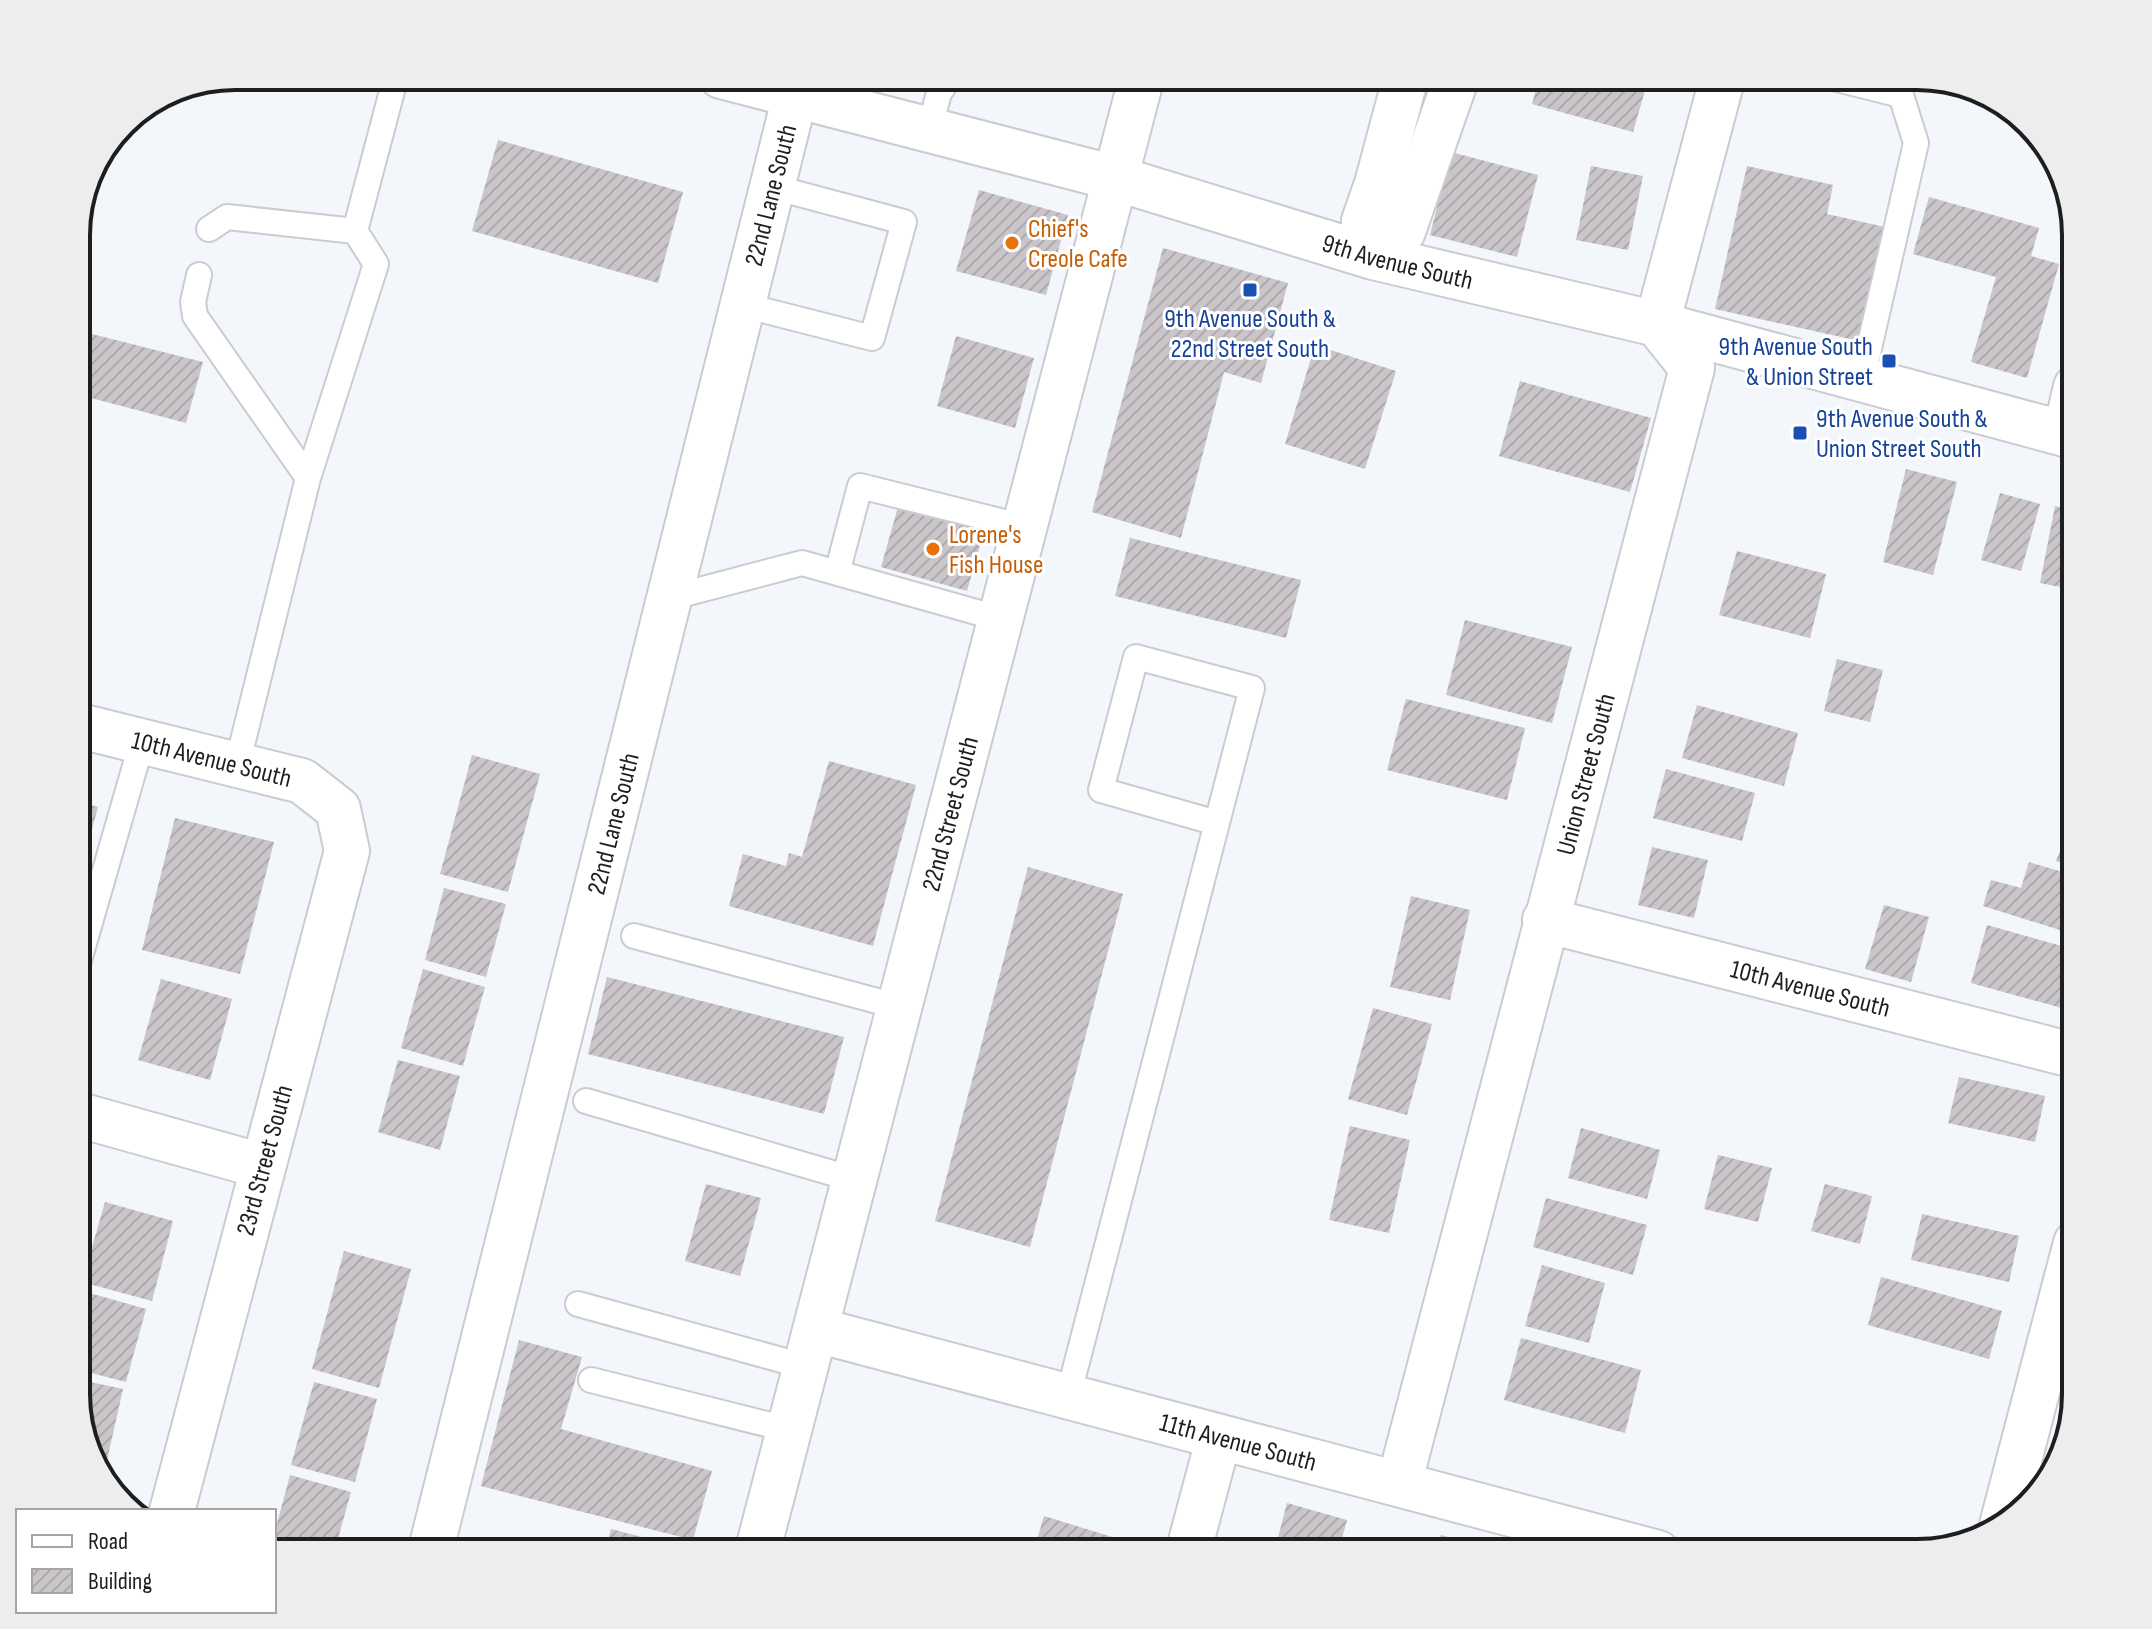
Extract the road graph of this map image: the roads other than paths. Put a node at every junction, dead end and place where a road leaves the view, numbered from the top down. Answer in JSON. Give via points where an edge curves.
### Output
{"nodes":[{"id":1,"x":392,"y":90,"type":"edge"},
{"id":2,"x":789,"y":90,"type":"edge"},
{"id":3,"x":796,"y":90,"type":"edge"},
{"id":4,"x":941,"y":90,"type":"edge"},
{"id":5,"x":1138,"y":90,"type":"edge"},
{"id":6,"x":1402,"y":90,"type":"edge"},
{"id":7,"x":1452,"y":90,"type":"edge"},
{"id":8,"x":1719,"y":90,"type":"edge"},
{"id":9,"x":1881,"y":90,"type":"edge"},
{"id":10,"x":929,"y":130,"type":"junction"},
{"id":11,"x":1115,"y":178,"type":"junction"},
{"id":12,"x":773,"y":187,"type":"junction"},
{"id":13,"x":209,"y":229,"type":"dead end"},
{"id":14,"x":355,"y":231,"type":"junction"},
{"id":15,"x":1376,"y":249,"type":"junction"},
{"id":16,"x":199,"y":275,"type":"dead end"},
{"id":17,"x":743,"y":305,"type":"junction"},
{"id":18,"x":1657,"y":324,"type":"junction"},
{"id":19,"x":1862,"y":379,"type":"junction"},
{"id":20,"x":2062,"y":433,"type":"edge"},
{"id":21,"x":308,"y":478,"type":"junction"},
{"id":22,"x":1024,"y":527,"type":"junction"},
{"id":23,"x":837,"y":573,"type":"junction"},
{"id":24,"x":669,"y":598,"type":"junction"},
{"id":25,"x":1001,"y":619,"type":"junction"},
{"id":26,"x":90,"y":729,"type":"edge"},
{"id":27,"x":142,"y":742,"type":"junction"},
{"id":28,"x":237,"y":765,"type":"junction"},
{"id":29,"x":338,"y":809,"type":"joint"},
{"id":30,"x":1217,"y":823,"type":"junction"},
{"id":31,"x":1545,"y":920,"type":"junction"},
{"id":32,"x":90,"y":922,"type":"edge"},
{"id":33,"x":634,"y":936,"type":"dead end"},
{"id":34,"x":900,"y":1007,"type":"junction"},
{"id":35,"x":2062,"y":1052,"type":"edge"},
{"id":36,"x":586,"y":1101,"type":"dead end"},
{"id":37,"x":90,"y":1118,"type":"edge"},
{"id":38,"x":262,"y":1166,"type":"junction"},
{"id":39,"x":856,"y":1180,"type":"junction"},
{"id":40,"x":2062,"y":1296,"type":"edge"},
{"id":41,"x":578,"y":1304,"type":"dead end"},
{"id":42,"x":812,"y":1348,"type":"junction"},
{"id":43,"x":591,"y":1380,"type":"dead end"},
{"id":44,"x":1068,"y":1396,"type":"junction"},
{"id":45,"x":790,"y":1430,"type":"junction"},
{"id":46,"x":1219,"y":1437,"type":"junction"},
{"id":47,"x":1399,"y":1484,"type":"junction"},
{"id":48,"x":2006,"y":1508,"type":"edge"},
{"id":49,"x":173,"y":1509,"type":"edge"},
{"id":50,"x":434,"y":1539,"type":"edge"},
{"id":51,"x":761,"y":1539,"type":"edge"},
{"id":52,"x":1192,"y":1539,"type":"edge"},
{"id":53,"x":1570,"y":1539,"type":"edge"}],
"edges":[{"from":1,"to":14,"type":"lane"},
{"from":2,"to":12,"type":"street","name":"22nd Lane South"},
{"from":3,"to":10,"type":"street","name":"9th Avenue South"},
{"from":4,"to":10,"type":"lane"},
{"from":5,"to":11,"type":"street","name":"22nd Street South"},
{"from":6,"to":15,"type":"street","via":[[1364,221]]},
{"from":7,"to":15,"type":"street","via":[[1403,231]]},
{"from":8,"to":18,"type":"street"},
{"from":9,"to":19,"type":"lane","via":[[1901,95],[1916,143]]},
{"from":10,"to":11,"type":"street","name":"9th Avenue South"},
{"from":11,"to":15,"type":"street","name":"9th Avenue South"},
{"from":11,"to":22,"type":"street","name":"22nd Street South"},
{"from":12,"to":17,"type":"street","name":"22nd Lane South"},
{"from":12,"to":17,"type":"lane","via":[[904,222],[872,338]]},
{"from":13,"to":14,"type":"lane","via":[[227,217]]},
{"from":14,"to":21,"type":"lane","via":[[376,264]]},
{"from":15,"to":18,"type":"street","name":"9th Avenue South"},
{"from":16,"to":21,"type":"lane","via":[[195,316]]},
{"from":17,"to":24,"type":"street","name":"22nd Lane South"},
{"from":18,"to":19,"type":"street","name":"9th Avenue South"},
{"from":18,"to":31,"type":"street","name":"Union Street South","via":[[1692,368]]},
{"from":19,"to":20,"type":"street","name":"9th Avenue South"},
{"from":21,"to":28,"type":"lane"},
{"from":22,"to":23,"type":"lane","via":[[860,486]]},
{"from":22,"to":25,"type":"street","name":"22nd Street South"},
{"from":23,"to":24,"type":"lane","via":[[802,563]]},
{"from":23,"to":25,"type":"lane"},
{"from":24,"to":50,"type":"street","name":"22nd Lane South"},
{"from":25,"to":34,"type":"street","name":"22nd Street South"},
{"from":26,"to":27,"type":"street","name":"10th Avenue South"},
{"from":27,"to":28,"type":"street","name":"10th Avenue South"},
{"from":27,"to":32,"type":"lane"},
{"from":28,"to":29,"type":"street","name":"10th Avenue South","via":[[302,781]]},
{"from":29,"to":38,"type":"street","name":"23rd Street South","via":[[347,851]]},
{"from":30,"to":30,"type":"lane","via":[[1252,688],[1136,657],[1101,790]]},
{"from":30,"to":44,"type":"lane"},
{"from":31,"to":35,"type":"street","name":"10th Avenue South"},
{"from":31,"to":47,"type":"street","name":"Union Street South"},
{"from":33,"to":34,"type":"lane"},
{"from":34,"to":39,"type":"street","name":"22nd Street South"},
{"from":36,"to":39,"type":"lane"},
{"from":37,"to":38,"type":"street"},
{"from":38,"to":49,"type":"street","name":"23rd Street South"},
{"from":39,"to":42,"type":"street","name":"22nd Street South"},
{"from":40,"to":48,"type":"street"},
{"from":41,"to":42,"type":"lane"},
{"from":42,"to":44,"type":"street","name":"11th Avenue South"},
{"from":42,"to":45,"type":"street","name":"22nd Street South"},
{"from":43,"to":45,"type":"lane"},
{"from":44,"to":46,"type":"street","name":"11th Avenue South"},
{"from":45,"to":51,"type":"street","name":"22nd Street South"},
{"from":46,"to":47,"type":"street","name":"11th Avenue South"},
{"from":46,"to":52,"type":"street"},
{"from":47,"to":53,"type":"street","name":"11th Avenue South"}]}
